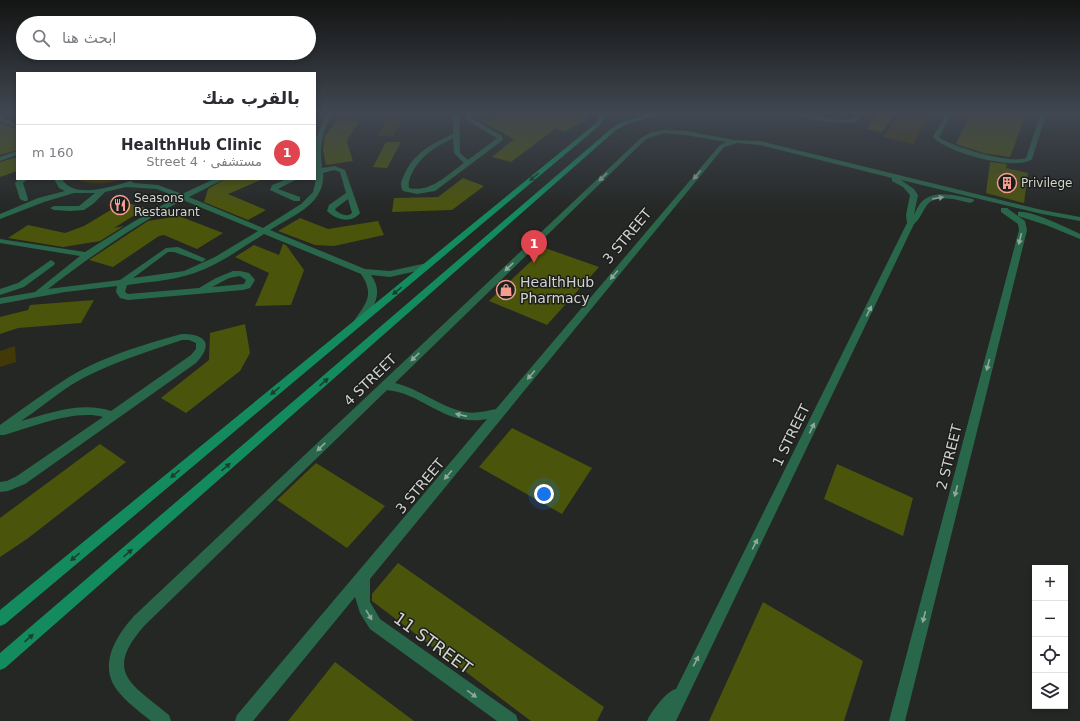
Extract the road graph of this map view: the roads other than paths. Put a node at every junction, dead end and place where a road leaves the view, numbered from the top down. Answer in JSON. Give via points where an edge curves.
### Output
{"nodes":[{"id":1,"x":316,"y":145,"type":"edge"},
{"id":2,"x":434,"y":146,"type":"edge"},
{"id":3,"x":457,"y":146,"type":"edge"},
{"id":4,"x":491,"y":146,"type":"edge"},
{"id":5,"x":572,"y":146,"type":"edge"},
{"id":6,"x":595,"y":146,"type":"edge"},
{"id":7,"x":636,"y":146,"type":"edge"},
{"id":8,"x":723,"y":146,"type":"edge"},
{"id":9,"x":771,"y":146,"type":"edge"},
{"id":10,"x":947,"y":146,"type":"edge"},
{"id":11,"x":1033,"y":146,"type":"edge"},
{"id":12,"x":16,"y":153,"type":"edge"},
{"id":13,"x":0,"y":159,"type":"edge"},
{"id":14,"x":468,"y":163,"type":"junction"},
{"id":15,"x":318,"y":171,"type":"edge"},
{"id":16,"x":882,"y":173,"type":"junction"},
{"id":17,"x":22,"y":180,"type":"edge"},
{"id":18,"x":139,"y":180,"type":"edge"},
{"id":19,"x":151,"y":180,"type":"edge"},
{"id":20,"x":218,"y":180,"type":"edge"},
{"id":21,"x":291,"y":180,"type":"edge"},
{"id":22,"x":59,"y":181,"type":"edge"},
{"id":23,"x":125,"y":186,"type":"junction"},
{"id":24,"x":158,"y":188,"type":"junction"},
{"id":25,"x":74,"y":191,"type":"junction"},
{"id":26,"x":102,"y":191,"type":"junction"},
{"id":27,"x":350,"y":194,"type":"dead end"},
{"id":28,"x":181,"y":197,"type":"junction"},
{"id":29,"x":297,"y":199,"type":"dead end"},
{"id":30,"x":26,"y":202,"type":"junction"},
{"id":31,"x":54,"y":208,"type":"dead end"},
{"id":32,"x":1004,"y":210,"type":"junction"},
{"id":33,"x":0,"y":217,"type":"edge"},
{"id":34,"x":1080,"y":218,"type":"edge"},
{"id":35,"x":911,"y":223,"type":"junction"},
{"id":36,"x":264,"y":231,"type":"junction"},
{"id":37,"x":1080,"y":237,"type":"edge"},
{"id":38,"x":0,"y":241,"type":"edge"},
{"id":39,"x":87,"y":255,"type":"junction"},
{"id":40,"x":202,"y":259,"type":"dead end"},
{"id":41,"x":51,"y":263,"type":"dead end"},
{"id":42,"x":427,"y":266,"type":"junction"},
{"id":43,"x":364,"y":272,"type":"junction"},
{"id":44,"x":122,"y":282,"type":"junction"},
{"id":45,"x":201,"y":291,"type":"dead end"},
{"id":46,"x":0,"y":292,"type":"edge"},
{"id":47,"x":38,"y":294,"type":"junction"},
{"id":48,"x":0,"y":301,"type":"edge"},
{"id":49,"x":358,"y":322,"type":"junction"},
{"id":50,"x":384,"y":386,"type":"junction"},
{"id":51,"x":499,"y":413,"type":"junction"},
{"id":52,"x":111,"y":415,"type":"junction"},
{"id":53,"x":0,"y":431,"type":"edge"},
{"id":54,"x":0,"y":487,"type":"edge"},
{"id":55,"x":363,"y":578,"type":"junction"},
{"id":56,"x":0,"y":619,"type":"edge"},
{"id":57,"x":0,"y":663,"type":"edge"},
{"id":58,"x":684,"y":686,"type":"junction"},
{"id":59,"x":163,"y":721,"type":"edge"},
{"id":60,"x":242,"y":721,"type":"edge"},
{"id":61,"x":510,"y":721,"type":"edge"},
{"id":62,"x":655,"y":721,"type":"edge"},
{"id":63,"x":668,"y":721,"type":"edge"},
{"id":64,"x":897,"y":721,"type":"edge"}],
"edges":[{"from":1,"to":15,"type":"street"},
{"from":2,"to":14,"type":"street","via":[[419,156],[410,168],[404,187],[413,192],[428,190]]},
{"from":3,"to":14,"type":"street","via":[[461,158]]},
{"from":4,"to":14,"type":"street"},
{"from":5,"to":42,"type":"street","one_way":true},
{"from":57,"to":6,"type":"street","one_way":true},
{"from":7,"to":50,"type":"street","name":"4 STREET","one_way":true},
{"from":8,"to":51,"type":"street","name":"3 STREET","one_way":true},
{"from":9,"to":16,"type":"street","name":"3 STREET"},
{"from":10,"to":11,"type":"street","via":[[1016,162],[1029,158]]},
{"from":12,"to":13,"type":"street"},
{"from":15,"to":27,"type":"street","via":[[335,168],[342,170]]},
{"from":15,"to":36,"type":"street","via":[[320,186],[314,198]]},
{"from":16,"to":34,"type":"street","name":"3 STREET","via":[[1055,215]]},
{"from":16,"to":35,"type":"street","name":"1 STREET","via":[[906,186],[914,195]]},
{"from":17,"to":30,"type":"street","via":[[19,183]]},
{"from":18,"to":23,"type":"street"},
{"from":19,"to":24,"type":"street"},
{"from":20,"to":28,"type":"street"},
{"from":21,"to":29,"type":"street","via":[[275,187],[274,190]]},
{"from":22,"to":25,"type":"street","via":[[65,188]]},
{"from":22,"to":30,"type":"street","via":[[44,196]]},
{"from":23,"to":24,"type":"street"},
{"from":23,"to":26,"type":"street"},
{"from":24,"to":28,"type":"street"},
{"from":25,"to":26,"type":"street"},
{"from":25,"to":30,"type":"street"},
{"from":26,"to":31,"type":"street","via":[[82,209]]},
{"from":28,"to":36,"type":"street"},
{"from":28,"to":39,"type":"street"},
{"from":30,"to":33,"type":"street"},
{"from":35,"to":32,"type":"street","one_way":true,"via":[[926,202],[941,197]]},
{"from":32,"to":37,"type":"street","via":[[1049,223]]},
{"from":32,"to":64,"type":"street","name":"2 STREET","one_way":true,"via":[[1022,222],[1023,230]]},
{"from":58,"to":35,"type":"street","name":"1 STREET","one_way":true},
{"from":36,"to":43,"type":"street"},
{"from":36,"to":44,"type":"street","via":[[197,269],[161,278]]},
{"from":38,"to":39,"type":"street"},
{"from":39,"to":47,"type":"street"},
{"from":40,"to":44,"type":"street","via":[[178,249],[169,249]]},
{"from":41,"to":46,"type":"street","via":[[21,286]]},
{"from":42,"to":43,"type":"street","via":[[390,274]]},
{"from":42,"to":49,"type":"street","one_way":true},
{"from":43,"to":49,"type":"street","via":[[372,283],[374,296],[371,305]]},
{"from":44,"to":45,"type":"street","via":[[120,292],[125,296]]},
{"from":44,"to":47,"type":"street"},
{"from":47,"to":48,"type":"street"},
{"from":49,"to":56,"type":"street","one_way":true},
{"from":51,"to":50,"type":"street","one_way":true,"via":[[465,416],[450,412],[406,390]]},
{"from":50,"to":59,"type":"street","name":"4 STREET","one_way":true,"via":[[128,633],[116,659],[116,672],[120,682]]},
{"from":51,"to":55,"type":"street","name":"3 STREET","one_way":true},
{"from":52,"to":53,"type":"street","via":[[85,410]]},
{"from":52,"to":53,"type":"street","via":[[196,356],[202,346],[200,341],[196,338],[182,337],[109,361],[67,383]]},
{"from":52,"to":54,"type":"street","via":[[21,480]]},
{"from":55,"to":60,"type":"street","name":"3 STREET"},
{"from":55,"to":61,"type":"street","name":"11 STREET","one_way":true,"via":[[364,608],[375,624]]},
{"from":58,"to":62,"type":"street"},
{"from":58,"to":63,"type":"street","name":"1 STREET"}]}
